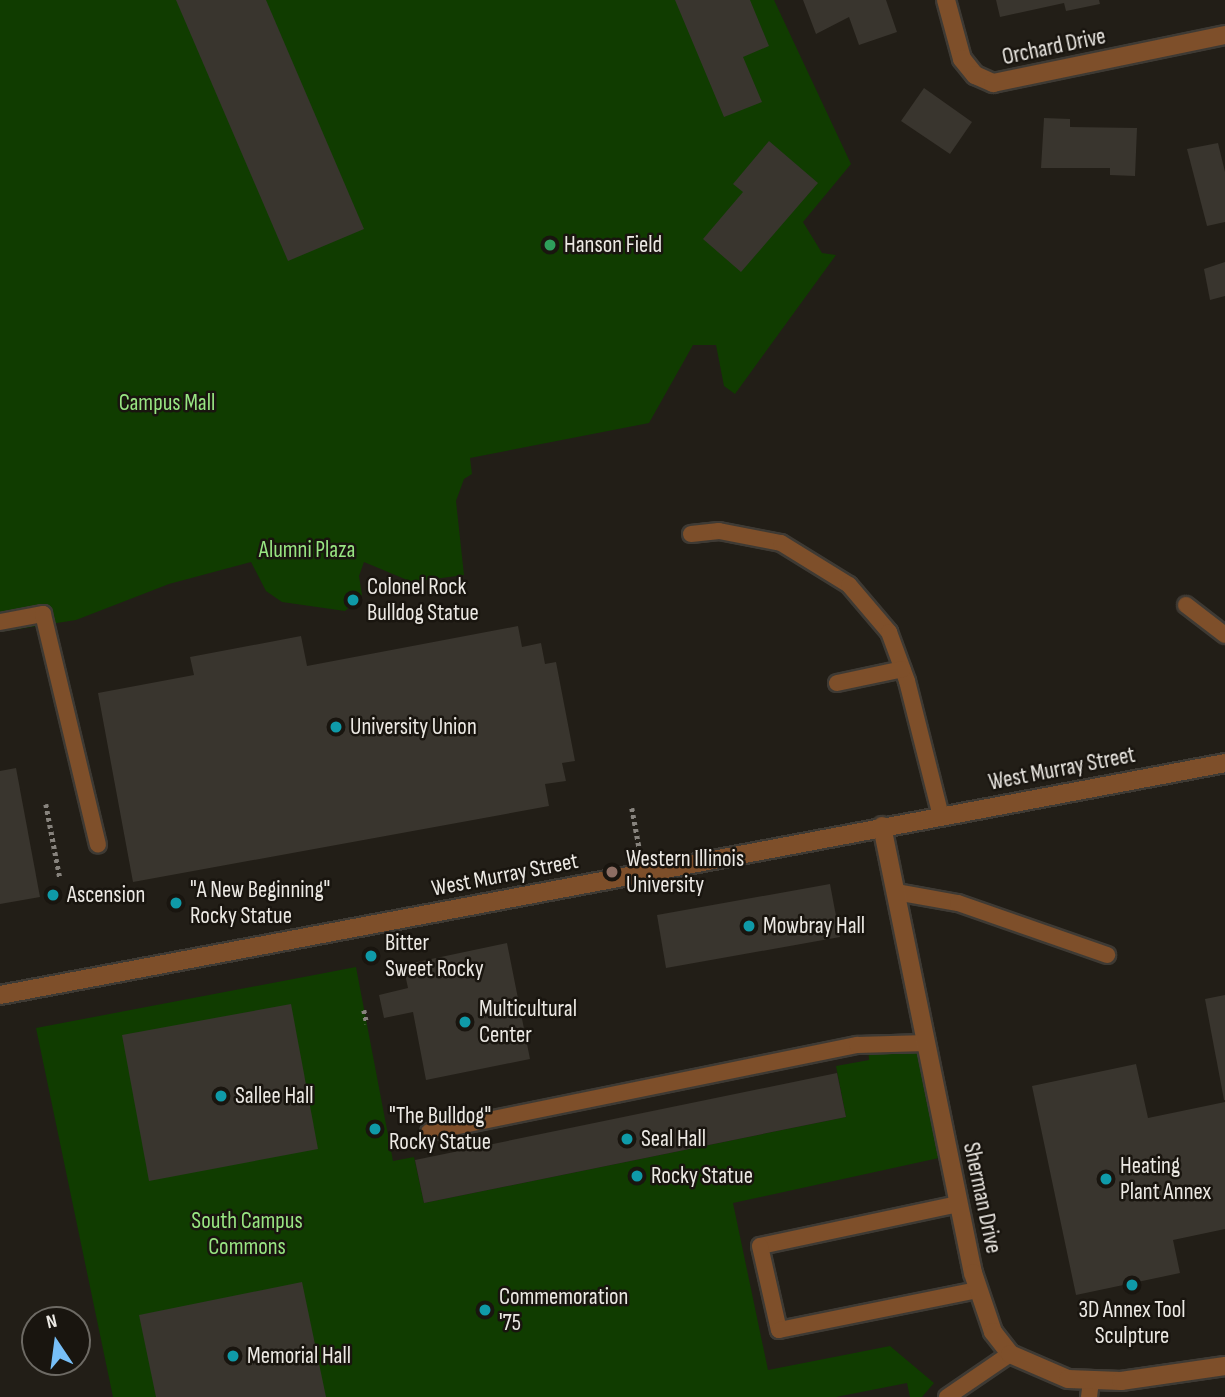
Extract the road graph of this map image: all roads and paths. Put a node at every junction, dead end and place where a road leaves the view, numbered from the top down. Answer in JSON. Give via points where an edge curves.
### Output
{"nodes":[{"id":1,"x":946,"y":0,"type":"edge"},
{"id":2,"x":1225,"y":35,"type":"edge"},
{"id":3,"x":691,"y":534,"type":"dead end"},
{"id":4,"x":1186,"y":605,"type":"dead end"},
{"id":5,"x":0,"y":622,"type":"edge"},
{"id":6,"x":1225,"y":635,"type":"edge"},
{"id":7,"x":902,"y":668,"type":"junction"},
{"id":8,"x":837,"y":683,"type":"dead end"},
{"id":9,"x":1225,"y":763,"type":"edge"},
{"id":10,"x":46,"y":804,"type":"dead end"},
{"id":11,"x":632,"y":808,"type":"dead end"},
{"id":12,"x":941,"y":816,"type":"junction"},
{"id":13,"x":882,"y":826,"type":"junction"},
{"id":14,"x":98,"y":845,"type":"dead end"},
{"id":15,"x":641,"y":854,"type":"dead end"},
{"id":16,"x":60,"y":878,"type":"dead end"},
{"id":17,"x":896,"y":892,"type":"junction"},
{"id":18,"x":1107,"y":955,"type":"dead end"},
{"id":19,"x":0,"y":995,"type":"edge"},
{"id":20,"x":364,"y":1010,"type":"dead end"},
{"id":21,"x":367,"y":1024,"type":"dead end"},
{"id":22,"x":926,"y":1043,"type":"junction"},
{"id":23,"x":429,"y":1132,"type":"dead end"},
{"id":24,"x":958,"y":1204,"type":"junction"},
{"id":25,"x":978,"y":1290,"type":"junction"},
{"id":26,"x":1010,"y":1354,"type":"junction"},
{"id":27,"x":1225,"y":1366,"type":"edge"},
{"id":28,"x":1090,"y":1389,"type":"edge"},
{"id":29,"x":947,"y":1397,"type":"edge"}],
"edges":[{"from":1,"to":2,"type":"street","name":"Orchard Drive","via":[[962,59],[975,75],[993,83]]},
{"from":3,"to":7,"type":"lane","via":[[754,535],[804,554],[849,585],[888,632]]},
{"from":4,"to":6,"type":"lane"},
{"from":5,"to":14,"type":"lane","via":[[43,614]]},
{"from":7,"to":8,"type":"lane"},
{"from":7,"to":12,"type":"lane"},
{"from":9,"to":12,"type":"street","name":"West Murray Street"},
{"from":10,"to":16,"type":"path"},
{"from":11,"to":15,"type":"path"},
{"from":12,"to":13,"type":"street","name":"West Murray Street"},
{"from":13,"to":17,"type":"street","name":"Sherman Drive"},
{"from":13,"to":19,"type":"street","name":"West Murray Street"},
{"from":17,"to":18,"type":"lane","via":[[958,903]]},
{"from":17,"to":22,"type":"street","name":"Sherman Drive"},
{"from":20,"to":21,"type":"path"},
{"from":22,"to":23,"type":"lane","via":[[858,1045]]},
{"from":22,"to":24,"type":"street","name":"Sherman Drive"},
{"from":24,"to":25,"type":"street","name":"Sherman Drive"},
{"from":24,"to":25,"type":"lane","via":[[760,1246],[779,1330]]},
{"from":25,"to":26,"type":"street","name":"Sherman Drive","via":[[993,1332]]},
{"from":26,"to":28,"type":"street","name":"Sherman Drive"},
{"from":26,"to":29,"type":"lane"},
{"from":27,"to":28,"type":"street","name":"Sherman Drive"}]}
